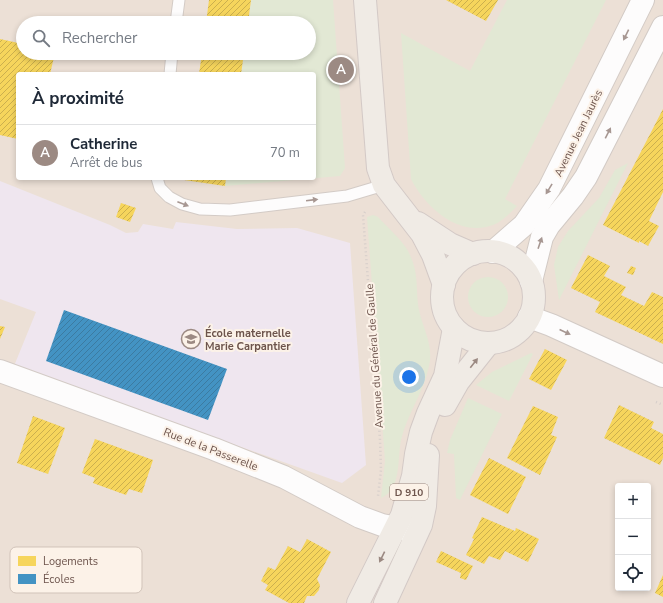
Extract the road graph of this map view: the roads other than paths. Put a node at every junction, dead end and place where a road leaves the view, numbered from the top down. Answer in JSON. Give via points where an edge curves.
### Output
{"nodes":[{"id":1,"x":179,"y":0,"type":"edge"},
{"id":2,"x":365,"y":0,"type":"edge"},
{"id":3,"x":643,"y":0,"type":"edge"},
{"id":4,"x":177,"y":16,"type":"edge"},
{"id":5,"x":663,"y":27,"type":"edge"},
{"id":6,"x":171,"y":60,"type":"edge"},
{"id":7,"x":170,"y":72,"type":"edge"},
{"id":8,"x":158,"y":180,"type":"edge"},
{"id":9,"x":384,"y":185,"type":"junction"},
{"id":10,"x":409,"y":217,"type":"junction"},
{"id":11,"x":483,"y":253,"type":"junction"},
{"id":12,"x":531,"y":281,"type":"junction"},
{"id":13,"x":444,"y":285,"type":"junction"},
{"id":14,"x":529,"y":317,"type":"junction"},
{"id":15,"x":454,"y":328,"type":"junction"},
{"id":16,"x":489,"y":343,"type":"junction"},
{"id":17,"x":0,"y":371,"type":"edge"},
{"id":18,"x":663,"y":376,"type":"edge"},
{"id":19,"x":396,"y":528,"type":"junction"},
{"id":20,"x":418,"y":532,"type":"junction"},
{"id":21,"x":358,"y":603,"type":"edge"},
{"id":22,"x":385,"y":603,"type":"edge"}],
"edges":[{"from":1,"to":4,"type":"lane"},
{"from":2,"to":9,"type":"main road","via":[[378,168]]},
{"from":3,"to":11,"type":"street","name":"Avenue Jean Jaurès","one_way":true,"via":[[549,189],[524,225]]},
{"from":12,"to":5,"type":"street","one_way":true,"via":[[542,238],[549,225],[586,178]]},
{"from":6,"to":7,"type":"lane"},
{"from":8,"to":9,"type":"lane","one_way":true,"via":[[160,188],[169,197],[182,204],[200,209],[230,210],[347,196]]},
{"from":9,"to":10,"type":"main road"},
{"from":10,"to":11,"type":"main road","via":[[450,244]]},
{"from":10,"to":13,"type":"main road","via":[[433,255]]},
{"from":11,"to":12,"type":"main road","via":[[503,254],[520,264]]},
{"from":11,"to":13,"type":"main road","via":[[460,261],[450,272]]},
{"from":12,"to":14,"type":"main road","via":[[533,305]]},
{"from":13,"to":15,"type":"main road","via":[[443,308]]},
{"from":14,"to":16,"type":"main road","via":[[513,336]]},
{"from":14,"to":18,"type":"street","one_way":true},
{"from":15,"to":16,"type":"main road","via":[[470,339]]},
{"from":15,"to":19,"type":"main road","number":"D 910","via":[[446,376],[421,432],[408,496]]},
{"from":20,"to":16,"type":"main road","number":"D 910","one_way":true,"via":[[425,506],[428,454],[435,431],[458,382]]},
{"from":17,"to":19,"type":"street","name":"Rue de la Passerelle","via":[[214,449],[284,477],[360,517]]},
{"from":19,"to":20,"type":"street","name":"Rue de la Passerelle"},
{"from":19,"to":21,"type":"main road","number":"D 910","one_way":true},
{"from":20,"to":22,"type":"main road","number":"D 910"}]}
